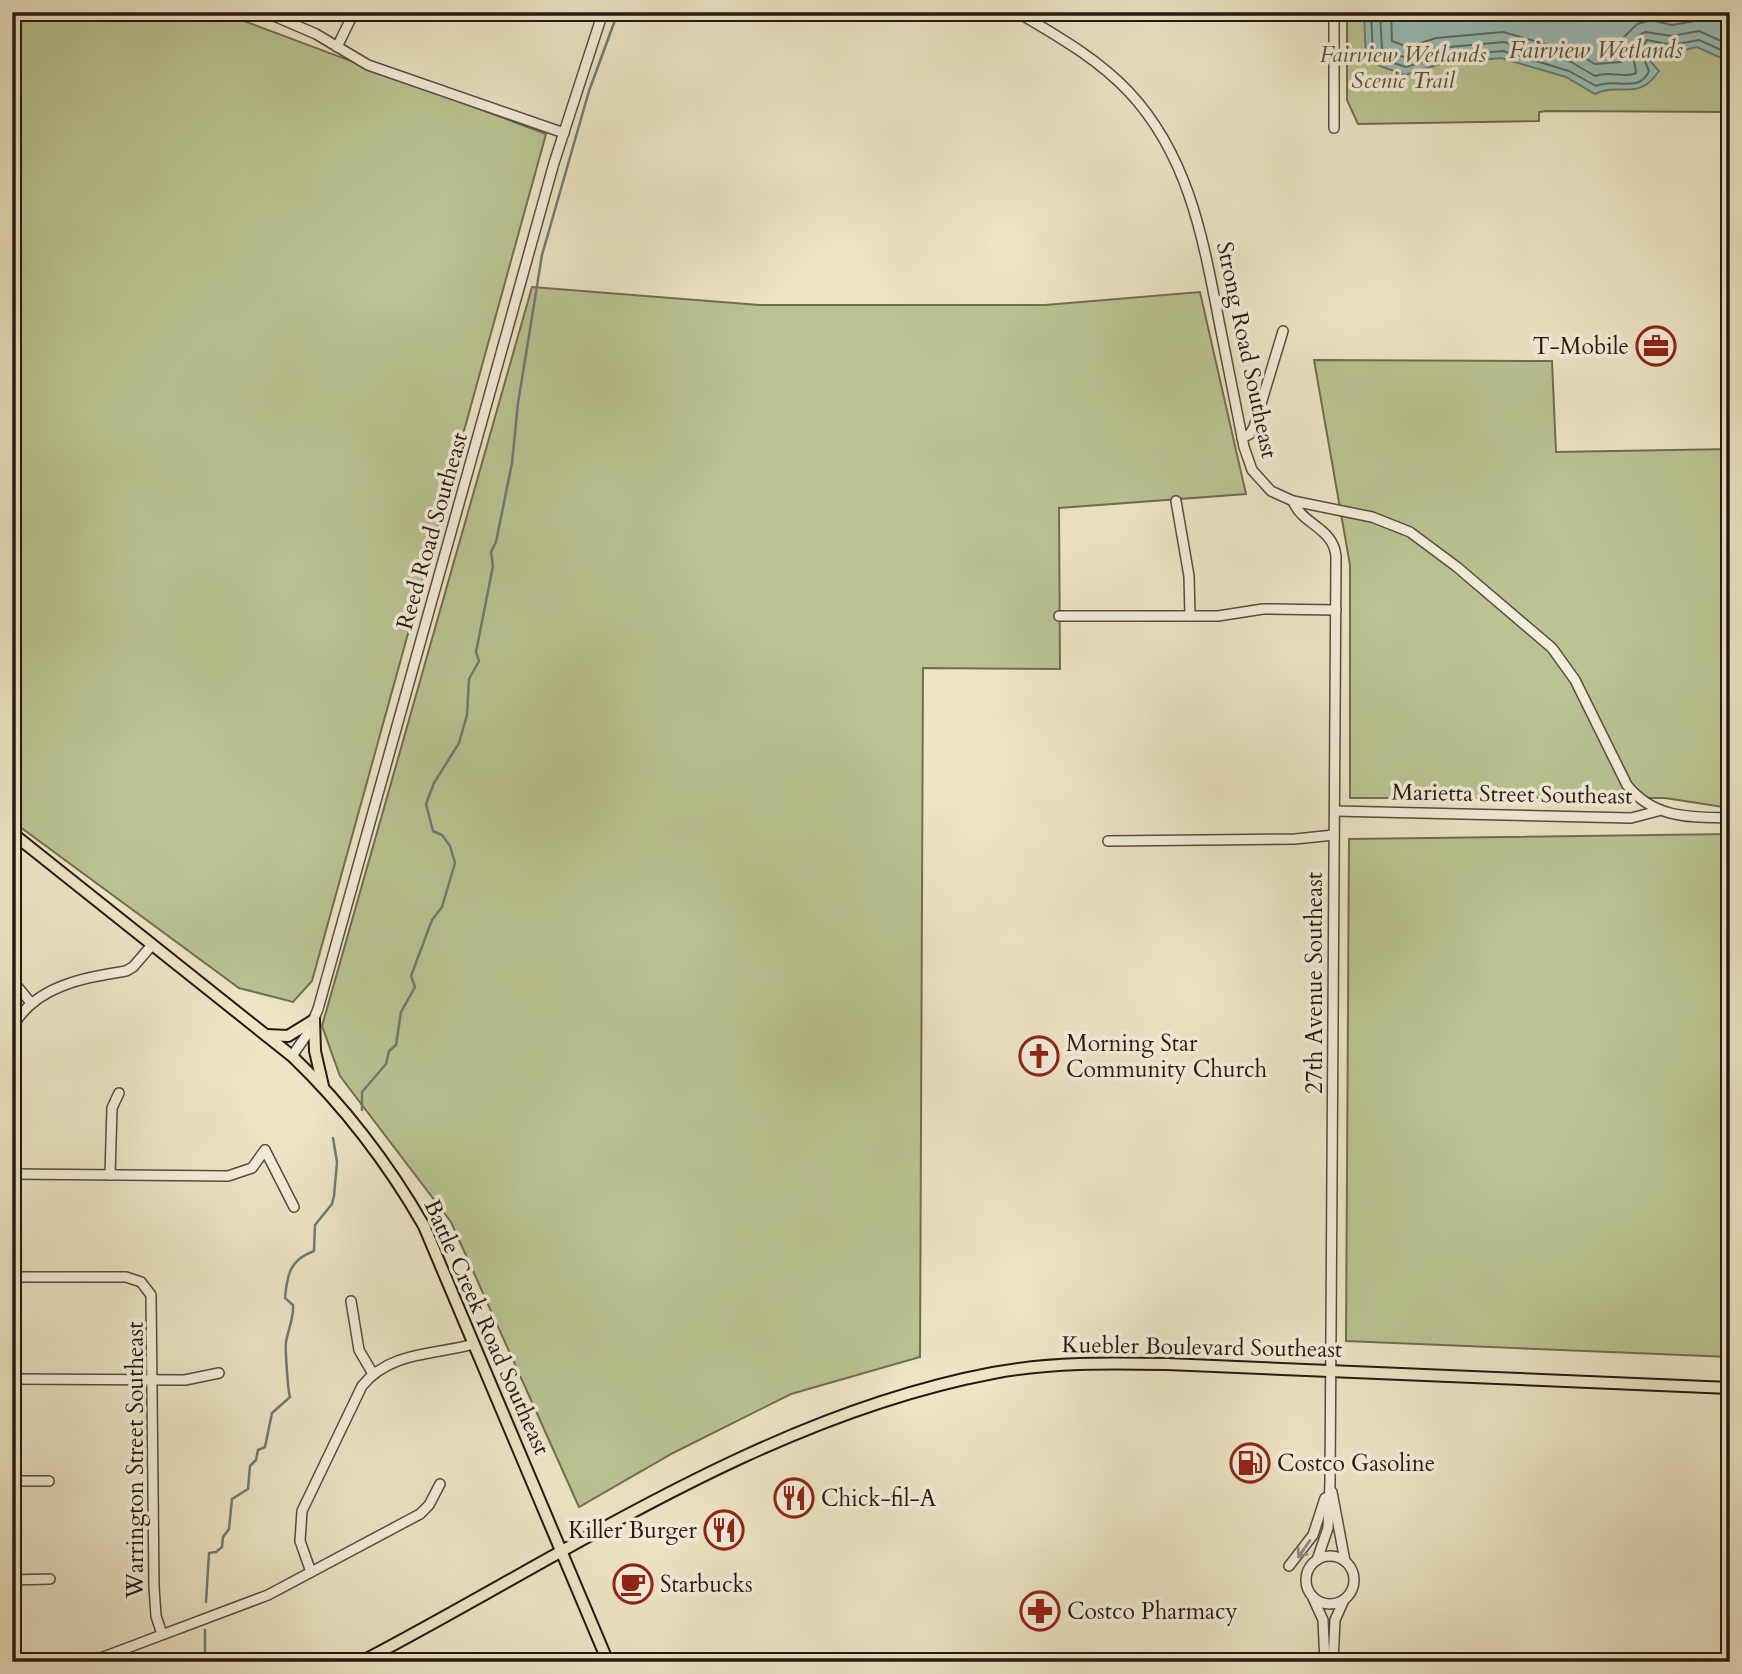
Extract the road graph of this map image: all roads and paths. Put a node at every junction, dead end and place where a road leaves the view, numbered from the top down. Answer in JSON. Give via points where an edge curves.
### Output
{"nodes":[{"id":1,"x":265,"y":12,"type":"edge"},
{"id":2,"x":354,"y":12,"type":"edge"},
{"id":3,"x":603,"y":12,"type":"edge"},
{"id":4,"x":1017,"y":12,"type":"edge"},
{"id":5,"x":1334,"y":12,"type":"edge"},
{"id":6,"x":337,"y":47,"type":"junction"},
{"id":7,"x":1334,"y":128,"type":"dead end"},
{"id":8,"x":564,"y":133,"type":"junction"},
{"id":9,"x":1283,"y":331,"type":"dead end"},
{"id":10,"x":1242,"y":438,"type":"junction"},
{"id":11,"x":1176,"y":501,"type":"dead end"},
{"id":12,"x":1293,"y":501,"type":"junction"},
{"id":13,"x":1336,"y":610,"type":"junction"},
{"id":14,"x":1059,"y":616,"type":"dead end"},
{"id":15,"x":1190,"y":616,"type":"junction"},
{"id":16,"x":1335,"y":811,"type":"junction"},
{"id":17,"x":1658,"y":811,"type":"junction"},
{"id":18,"x":1730,"y":818,"type":"edge"},
{"id":19,"x":12,"y":833,"type":"edge"},
{"id":20,"x":1334,"y":835,"type":"junction"},
{"id":21,"x":1108,"y":841,"type":"dead end"},
{"id":22,"x":152,"y":945,"type":"junction"},
{"id":23,"x":12,"y":980,"type":"edge"},
{"id":24,"x":31,"y":1003,"type":"junction"},
{"id":25,"x":314,"y":1020,"type":"junction"},
{"id":26,"x":12,"y":1028,"type":"edge"},
{"id":27,"x":263,"y":1035,"type":"junction"},
{"id":28,"x":292,"y":1056,"type":"junction"},
{"id":29,"x":323,"y":1088,"type":"junction"},
{"id":30,"x":119,"y":1093,"type":"dead end"},
{"id":31,"x":12,"y":1174,"type":"edge"},
{"id":32,"x":110,"y":1175,"type":"junction"},
{"id":33,"x":294,"y":1207,"type":"dead end"},
{"id":34,"x":12,"y":1277,"type":"edge"},
{"id":35,"x":351,"y":1301,"type":"dead end"},
{"id":36,"x":474,"y":1345,"type":"junction"},
{"id":37,"x":1331,"y":1370,"type":"junction"},
{"id":38,"x":219,"y":1373,"type":"dead end"},
{"id":39,"x":373,"y":1374,"type":"junction"},
{"id":40,"x":12,"y":1379,"type":"edge"},
{"id":41,"x":154,"y":1380,"type":"junction"},
{"id":42,"x":1730,"y":1388,"type":"edge"},
{"id":43,"x":12,"y":1481,"type":"edge"},
{"id":44,"x":49,"y":1481,"type":"dead end"},
{"id":45,"x":440,"y":1483,"type":"dead end"},
{"id":46,"x":1330,"y":1483,"type":"junction"},
{"id":47,"x":561,"y":1553,"type":"junction"},
{"id":48,"x":1317,"y":1560,"type":"junction"},
{"id":49,"x":1345,"y":1561,"type":"junction"},
{"id":50,"x":1289,"y":1566,"type":"dead end"},
{"id":51,"x":312,"y":1572,"type":"junction"},
{"id":52,"x":50,"y":1579,"type":"dead end"},
{"id":53,"x":12,"y":1580,"type":"edge"},
{"id":54,"x":1312,"y":1597,"type":"junction"},
{"id":55,"x":1344,"y":1600,"type":"junction"},
{"id":56,"x":163,"y":1634,"type":"junction"},
{"id":57,"x":90,"y":1662,"type":"edge"},
{"id":58,"x":361,"y":1662,"type":"edge"},
{"id":59,"x":608,"y":1662,"type":"edge"},
{"id":60,"x":1325,"y":1662,"type":"edge"},
{"id":61,"x":1334,"y":1662,"type":"edge"}],
"edges":[{"from":1,"to":6,"type":"street"},
{"from":2,"to":6,"type":"street"},
{"from":3,"to":8,"type":"street","name":"Reed Road Southeast"},
{"from":4,"to":10,"type":"street","name":"Strong Road Southeast","via":[[1112,75],[1146,111],[1171,153],[1199,224]]},
{"from":5,"to":7,"type":"street"},
{"from":6,"to":8,"type":"street","via":[[407,81]]},
{"from":8,"to":25,"type":"street","name":"Reed Road Southeast"},
{"from":9,"to":10,"type":"street","via":[[1254,427]]},
{"from":10,"to":12,"type":"street","name":"Strong Road Southeast","via":[[1258,478],[1271,491]]},
{"from":11,"to":15,"type":"street","via":[[1189,576]]},
{"from":12,"to":13,"type":"street","name":"27th Avenue Southeast","via":[[1335,546]]},
{"from":12,"to":17,"type":"street","name":"Strong Road Southeast","via":[[1372,517],[1410,532],[1535,631],[1569,669],[1628,785]]},
{"from":13,"to":15,"type":"street","via":[[1264,609]]},
{"from":13,"to":16,"type":"street","name":"27th Avenue Southeast"},
{"from":14,"to":15,"type":"street"},
{"from":16,"to":17,"type":"street","name":"Marietta Street Southeast","via":[[1631,818]]},
{"from":16,"to":20,"type":"street","name":"27th Avenue Southeast"},
{"from":17,"to":18,"type":"street","name":"Marietta Street Southeast"},
{"from":19,"to":22,"type":"main road","name":"Battle Creek Road Southeast"},
{"from":20,"to":21,"type":"street"},
{"from":20,"to":37,"type":"street","name":"27th Avenue Southeast"},
{"from":22,"to":24,"type":"street","via":[[126,971],[73,982]]},
{"from":22,"to":27,"type":"main road","name":"Battle Creek Road Southeast"},
{"from":23,"to":24,"type":"street"},
{"from":24,"to":26,"type":"street"},
{"from":25,"to":27,"type":"main road","via":[[288,1036]]},
{"from":25,"to":28,"type":"street","name":"Reed Road Southeast"},
{"from":25,"to":29,"type":"main road"},
{"from":27,"to":28,"type":"main road","name":"Battle Creek Road Southeast"},
{"from":28,"to":29,"type":"main road","name":"Battle Creek Road Southeast"},
{"from":29,"to":36,"type":"main road","name":"Battle Creek Road Southeast","via":[[412,1205]]},
{"from":30,"to":32,"type":"street","via":[[112,1108]]},
{"from":31,"to":32,"type":"street"},
{"from":32,"to":33,"type":"street","via":[[228,1176],[253,1168],[265,1150]]},
{"from":34,"to":41,"type":"street","name":"Warrington Street Southeast","via":[[126,1277],[147,1287],[154,1308]]},
{"from":35,"to":39,"type":"street","via":[[359,1350]]},
{"from":36,"to":39,"type":"street","via":[[411,1356]]},
{"from":36,"to":47,"type":"main road","name":"Battle Creek Road Southeast"},
{"from":37,"to":42,"type":"main road","name":"Kuebler Boulevard Southeast"},
{"from":37,"to":46,"type":"street","name":"27th Avenue Southeast"},
{"from":37,"to":47,"type":"main road","name":"Kuebler Boulevard Southeast","via":[[1087,1364],[994,1373],[920,1390],[868,1405],[758,1450]]},
{"from":38,"to":41,"type":"street"},
{"from":39,"to":51,"type":"street","via":[[356,1395],[302,1511],[300,1541]]},
{"from":40,"to":41,"type":"street"},
{"from":41,"to":56,"type":"street","name":"Warrington Street Southeast","via":[[153,1587]]},
{"from":43,"to":44,"type":"street"},
{"from":45,"to":51,"type":"street","via":[[420,1514]]},
{"from":46,"to":48,"type":"street","name":"27th Avenue Southeast","via":[[1328,1528]]},
{"from":46,"to":49,"type":"street","name":"27th Avenue Southeast"},
{"from":46,"to":50,"type":"street","one_way":true,"via":[[1313,1535]]},
{"from":47,"to":58,"type":"main road","name":"Kuebler Boulevard Southeast"},
{"from":47,"to":59,"type":"main road","name":"Battle Creek Road Southeast"},
{"from":48,"to":49,"type":"street","via":[[1331,1556]]},
{"from":48,"to":54,"type":"street","via":[[1306,1576]]},
{"from":49,"to":55,"type":"street","via":[[1355,1581]]},
{"from":51,"to":56,"type":"street","via":[[268,1595]]},
{"from":52,"to":53,"type":"street"},
{"from":54,"to":55,"type":"street","via":[[1330,1605]]},
{"from":54,"to":60,"type":"street","via":[[1323,1620]]},
{"from":55,"to":61,"type":"street","via":[[1335,1620]]},
{"from":56,"to":57,"type":"street"}]}
